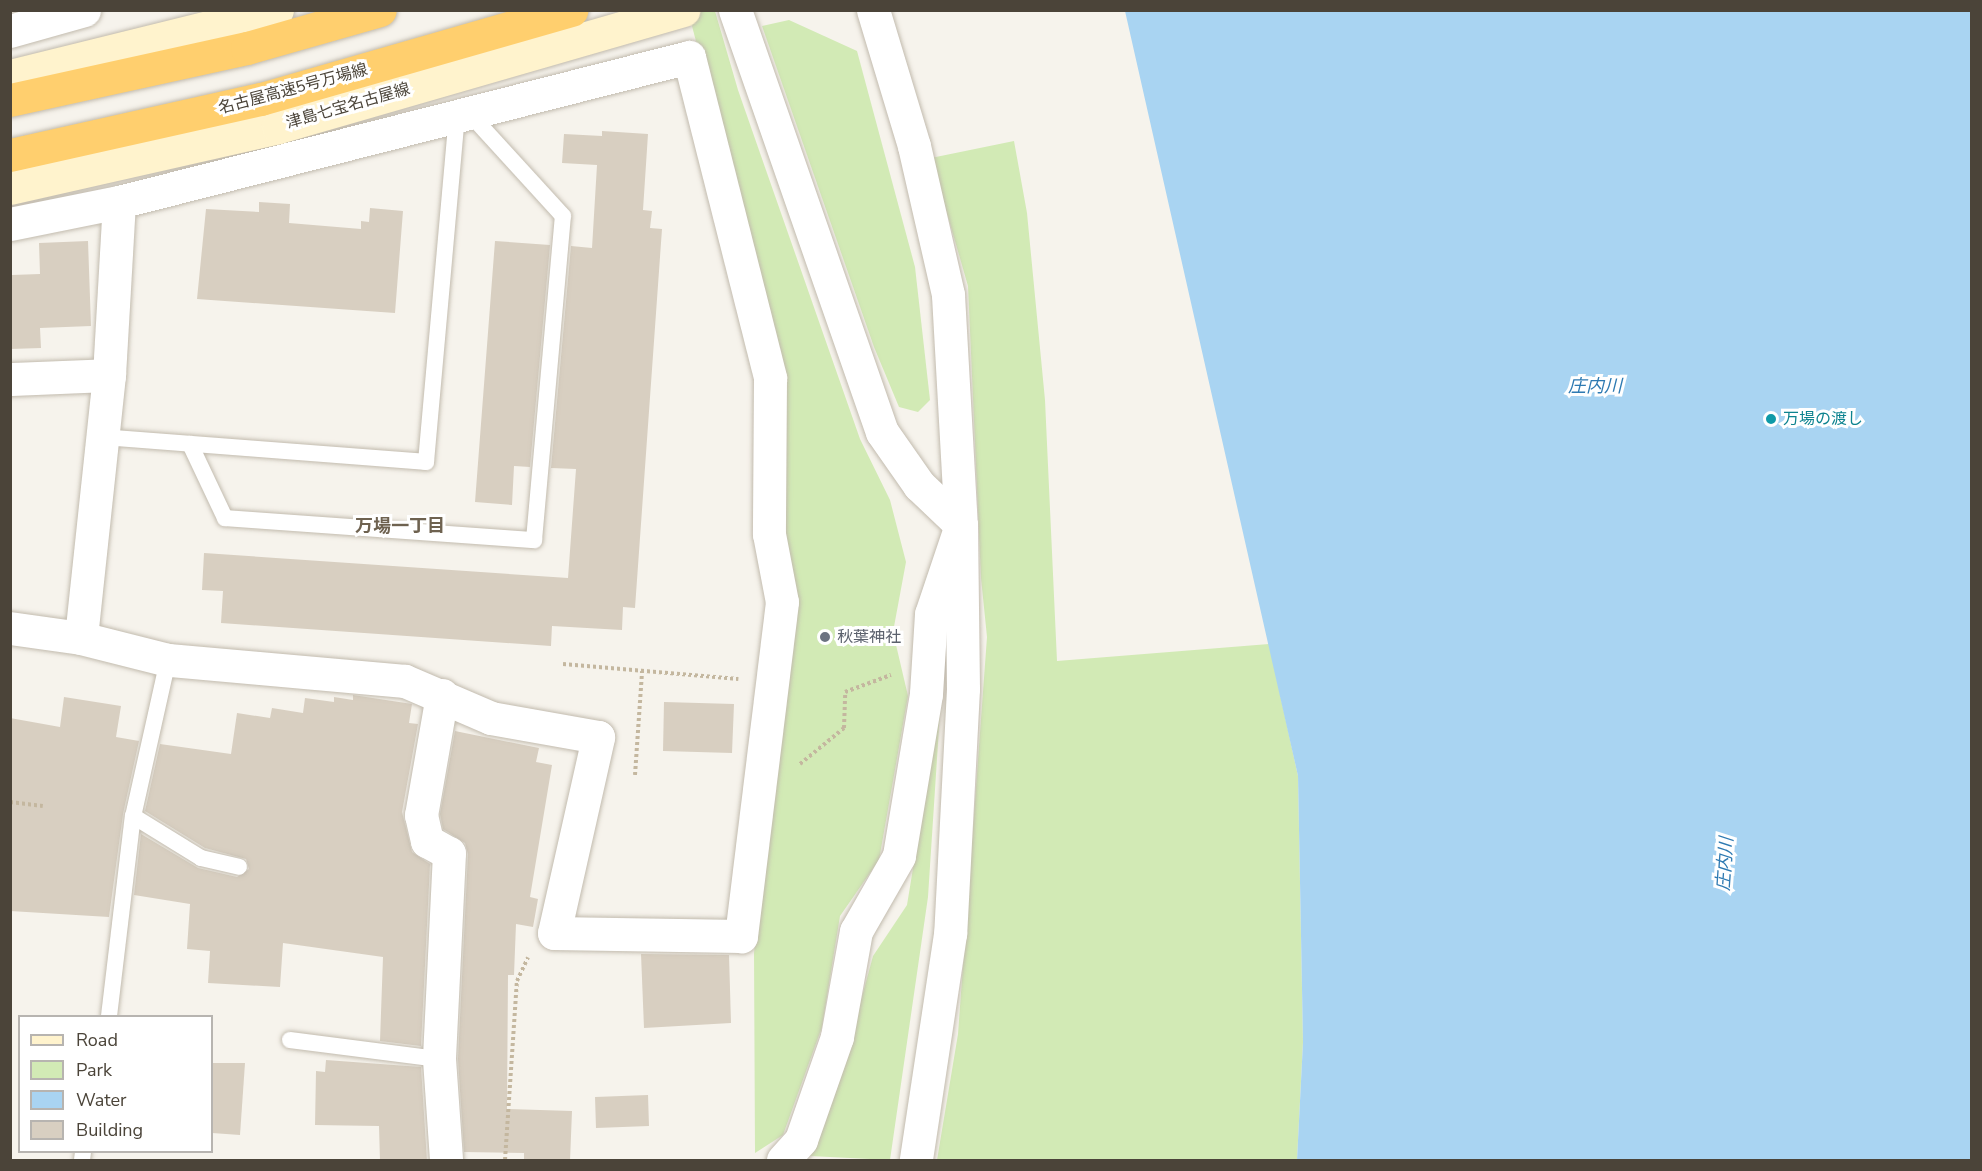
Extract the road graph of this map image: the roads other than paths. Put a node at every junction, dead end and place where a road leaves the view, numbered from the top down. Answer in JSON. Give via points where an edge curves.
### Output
{"nodes":[{"id":1,"x":84,"y":10,"type":"edge"},
{"id":2,"x":277,"y":10,"type":"edge"},
{"id":3,"x":380,"y":10,"type":"edge"},
{"id":4,"x":573,"y":10,"type":"edge"},
{"id":5,"x":683,"y":10,"type":"edge"},
{"id":6,"x":735,"y":10,"type":"edge"},
{"id":7,"x":873,"y":10,"type":"edge"},
{"id":8,"x":10,"y":31,"type":"edge"},
{"id":9,"x":10,"y":76,"type":"edge"},
{"id":10,"x":10,"y":100,"type":"edge"},
{"id":11,"x":463,"y":115,"type":"junction"},
{"id":12,"x":10,"y":155,"type":"edge"},
{"id":13,"x":10,"y":188,"type":"edge"},
{"id":14,"x":119,"y":202,"type":"junction"},
{"id":15,"x":10,"y":224,"type":"edge"},
{"id":16,"x":109,"y":375,"type":"junction"},
{"id":17,"x":10,"y":379,"type":"edge"},
{"id":18,"x":102,"y":437,"type":"junction"},
{"id":19,"x":190,"y":444,"type":"junction"},
{"id":20,"x":961,"y":525,"type":"junction"},
{"id":21,"x":10,"y":628,"type":"edge"},
{"id":22,"x":81,"y":638,"type":"junction"},
{"id":23,"x":168,"y":660,"type":"junction"},
{"id":24,"x":442,"y":695,"type":"junction"},
{"id":25,"x":133,"y":816,"type":"junction"},
{"id":26,"x":239,"y":867,"type":"dead end"},
{"id":27,"x":109,"y":1015,"type":"edge"},
{"id":28,"x":290,"y":1040,"type":"dead end"},
{"id":29,"x":439,"y":1059,"type":"junction"},
{"id":30,"x":446,"y":1161,"type":"edge"},
{"id":31,"x":783,"y":1161,"type":"edge"},
{"id":32,"x":916,"y":1161,"type":"edge"}],
"edges":[{"from":1,"to":8,"type":"street"},
{"from":2,"to":9,"type":"main road"},
{"from":3,"to":10,"type":"highway","via":[[247,48]]},
{"from":4,"to":12,"type":"highway","name":"名古屋高速5号万場線","via":[[261,99]]},
{"from":5,"to":13,"type":"main road","name":"津島七宝名古屋線","via":[[278,127]]},
{"from":6,"to":20,"type":"street","via":[[882,432],[919,485]]},
{"from":7,"to":20,"type":"street","via":[[914,146],[948,295]]},
{"from":11,"to":14,"type":"street"},
{"from":11,"to":19,"type":"lane","via":[[426,462]]},
{"from":11,"to":19,"type":"lane","via":[[563,216],[534,540],[225,518]]},
{"from":11,"to":24,"type":"street","via":[[689,57],[770,378],[769,534],[782,602],[741,936],[554,933],[598,737],[490,718]]},
{"from":14,"to":15,"type":"street"},
{"from":14,"to":16,"type":"street"},
{"from":16,"to":17,"type":"street"},
{"from":16,"to":18,"type":"street"},
{"from":18,"to":19,"type":"lane"},
{"from":18,"to":22,"type":"street"},
{"from":20,"to":31,"type":"street","via":[[932,614],[899,856],[856,931],[837,1037],[801,1140]]},
{"from":20,"to":32,"type":"street","via":[[963,689],[950,934]]},
{"from":21,"to":22,"type":"street"},
{"from":22,"to":23,"type":"street"},
{"from":23,"to":24,"type":"street","via":[[405,681]]},
{"from":23,"to":25,"type":"lane"},
{"from":24,"to":29,"type":"street","via":[[421,815],[427,841],[449,853]]},
{"from":25,"to":26,"type":"lane","via":[[201,858]]},
{"from":25,"to":27,"type":"lane"},
{"from":28,"to":29,"type":"lane"},
{"from":29,"to":30,"type":"street"}]}
